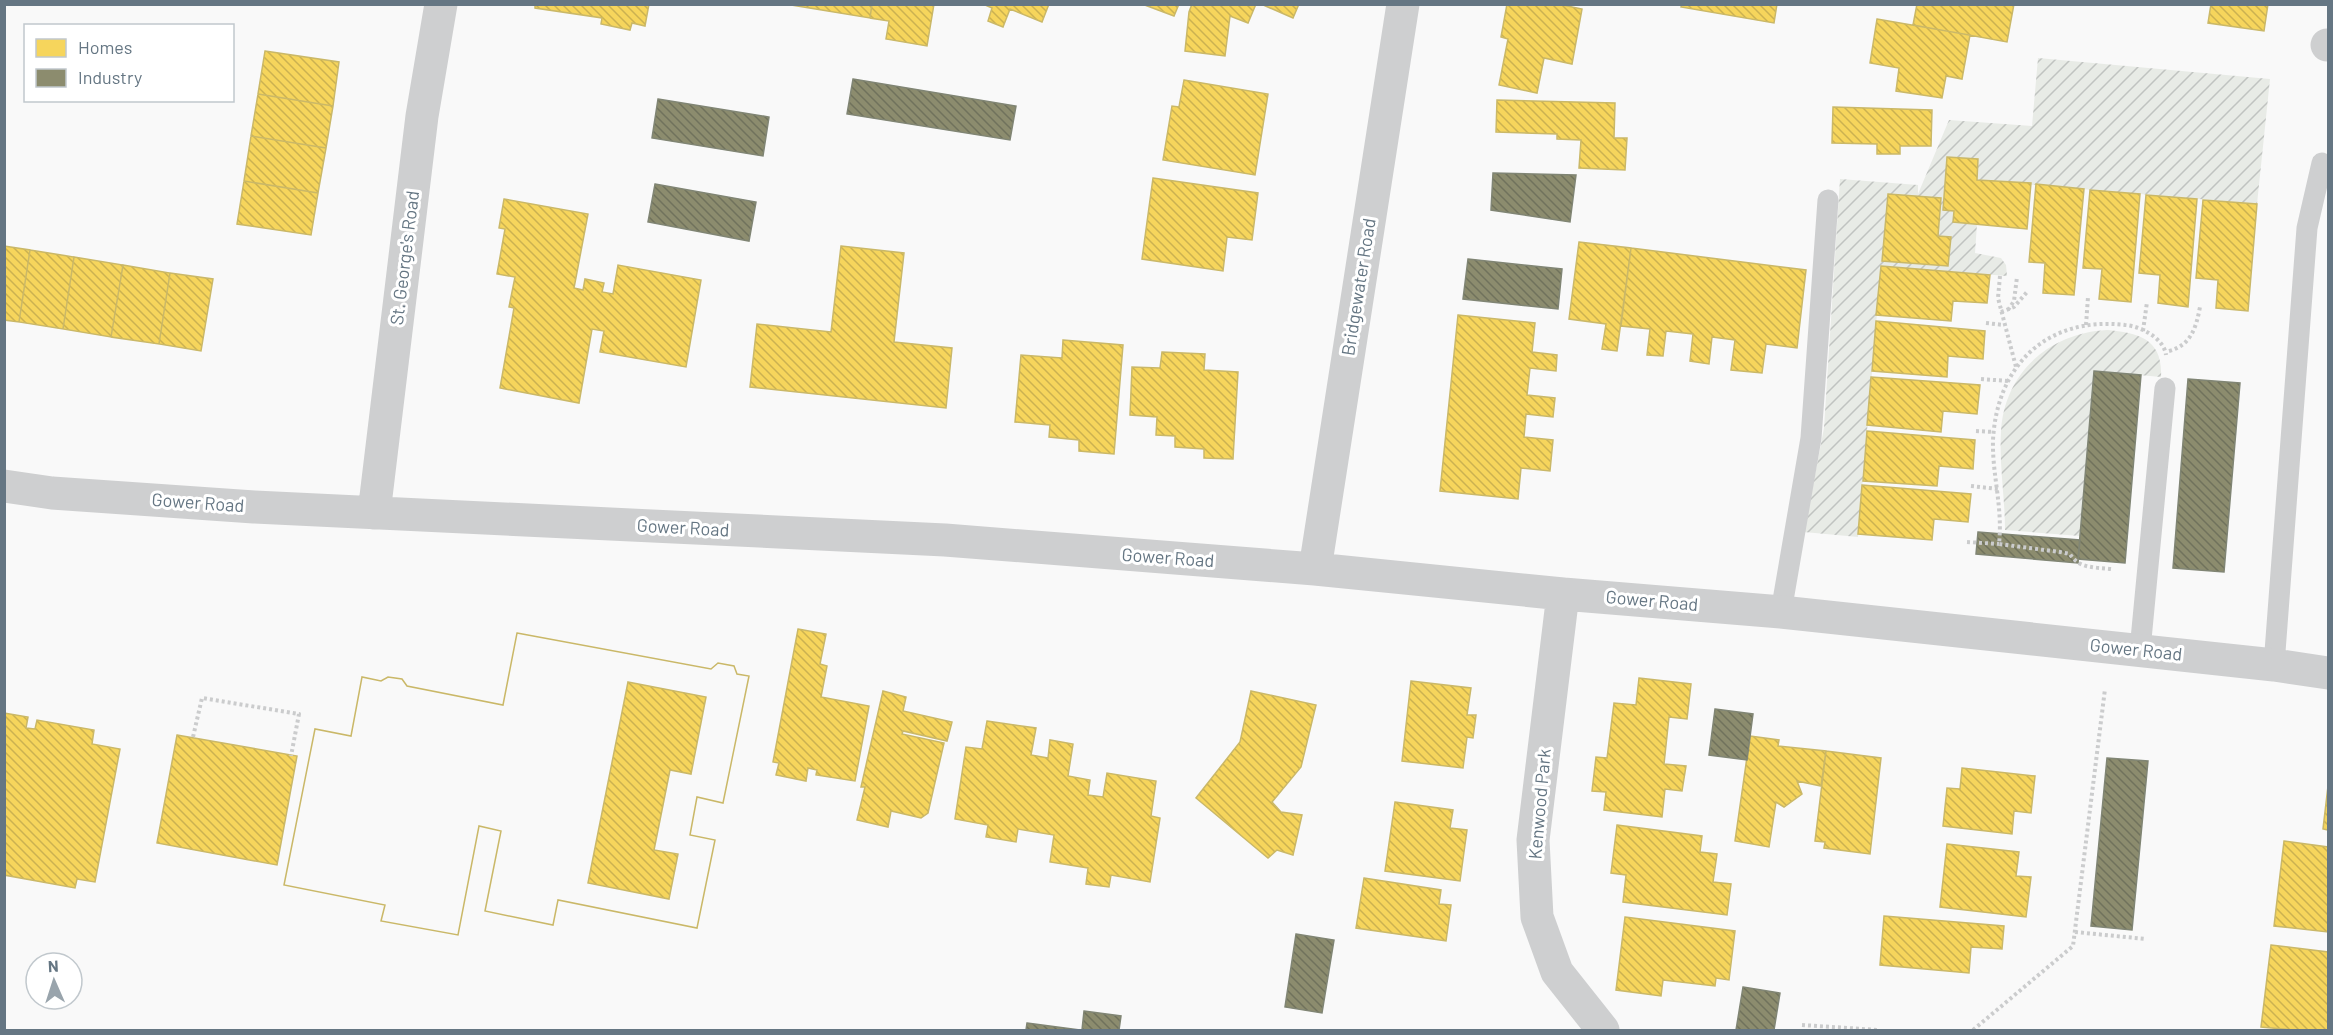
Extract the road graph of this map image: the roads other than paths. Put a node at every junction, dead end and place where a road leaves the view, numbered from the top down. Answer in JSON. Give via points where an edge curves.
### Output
{"nodes":[{"id":1,"x":441,"y":4,"type":"edge"},
{"id":2,"x":1403,"y":4,"type":"edge"},
{"id":3,"x":2322,"y":163,"type":"dead end"},
{"id":4,"x":1828,"y":200,"type":"dead end"},
{"id":5,"x":2165,"y":388,"type":"road end"},
{"id":6,"x":4,"y":486,"type":"edge"},
{"id":7,"x":374,"y":513,"type":"junction"},
{"id":8,"x":1315,"y":569,"type":"junction"},
{"id":9,"x":1563,"y":594,"type":"junction"},
{"id":10,"x":1781,"y":612,"type":"junction"},
{"id":11,"x":2125,"y":649,"type":"junction"},
{"id":12,"x":2274,"y":665,"type":"junction"},
{"id":13,"x":2328,"y":673,"type":"edge"},
{"id":14,"x":1603,"y":1030,"type":"edge"}],
"edges":[{"from":1,"to":7,"type":"street","name":"St. George's Road","via":[[422,116]]},
{"from":2,"to":8,"type":"street","name":"Bridgewater Road"},
{"from":3,"to":12,"type":"lane","via":[[2307,228]]},
{"from":4,"to":10,"type":"lane","via":[[1811,438]]},
{"from":5,"to":11,"type":"lane","via":[[2148,572]]},
{"from":6,"to":7,"type":"street","name":"Gower Road","via":[[52,493]]},
{"from":7,"to":8,"type":"street","name":"Gower Road","via":[[945,540]]},
{"from":8,"to":9,"type":"street","name":"Gower Road"},
{"from":9,"to":10,"type":"street","name":"Gower Road"},
{"from":9,"to":14,"type":"street","name":"Kenwood Park","via":[[1533,840],[1537,917],[1557,972]]},
{"from":10,"to":11,"type":"street","name":"Gower Road"},
{"from":11,"to":12,"type":"street","name":"Gower Road"},
{"from":12,"to":13,"type":"street","name":"Gower Road"}]}
